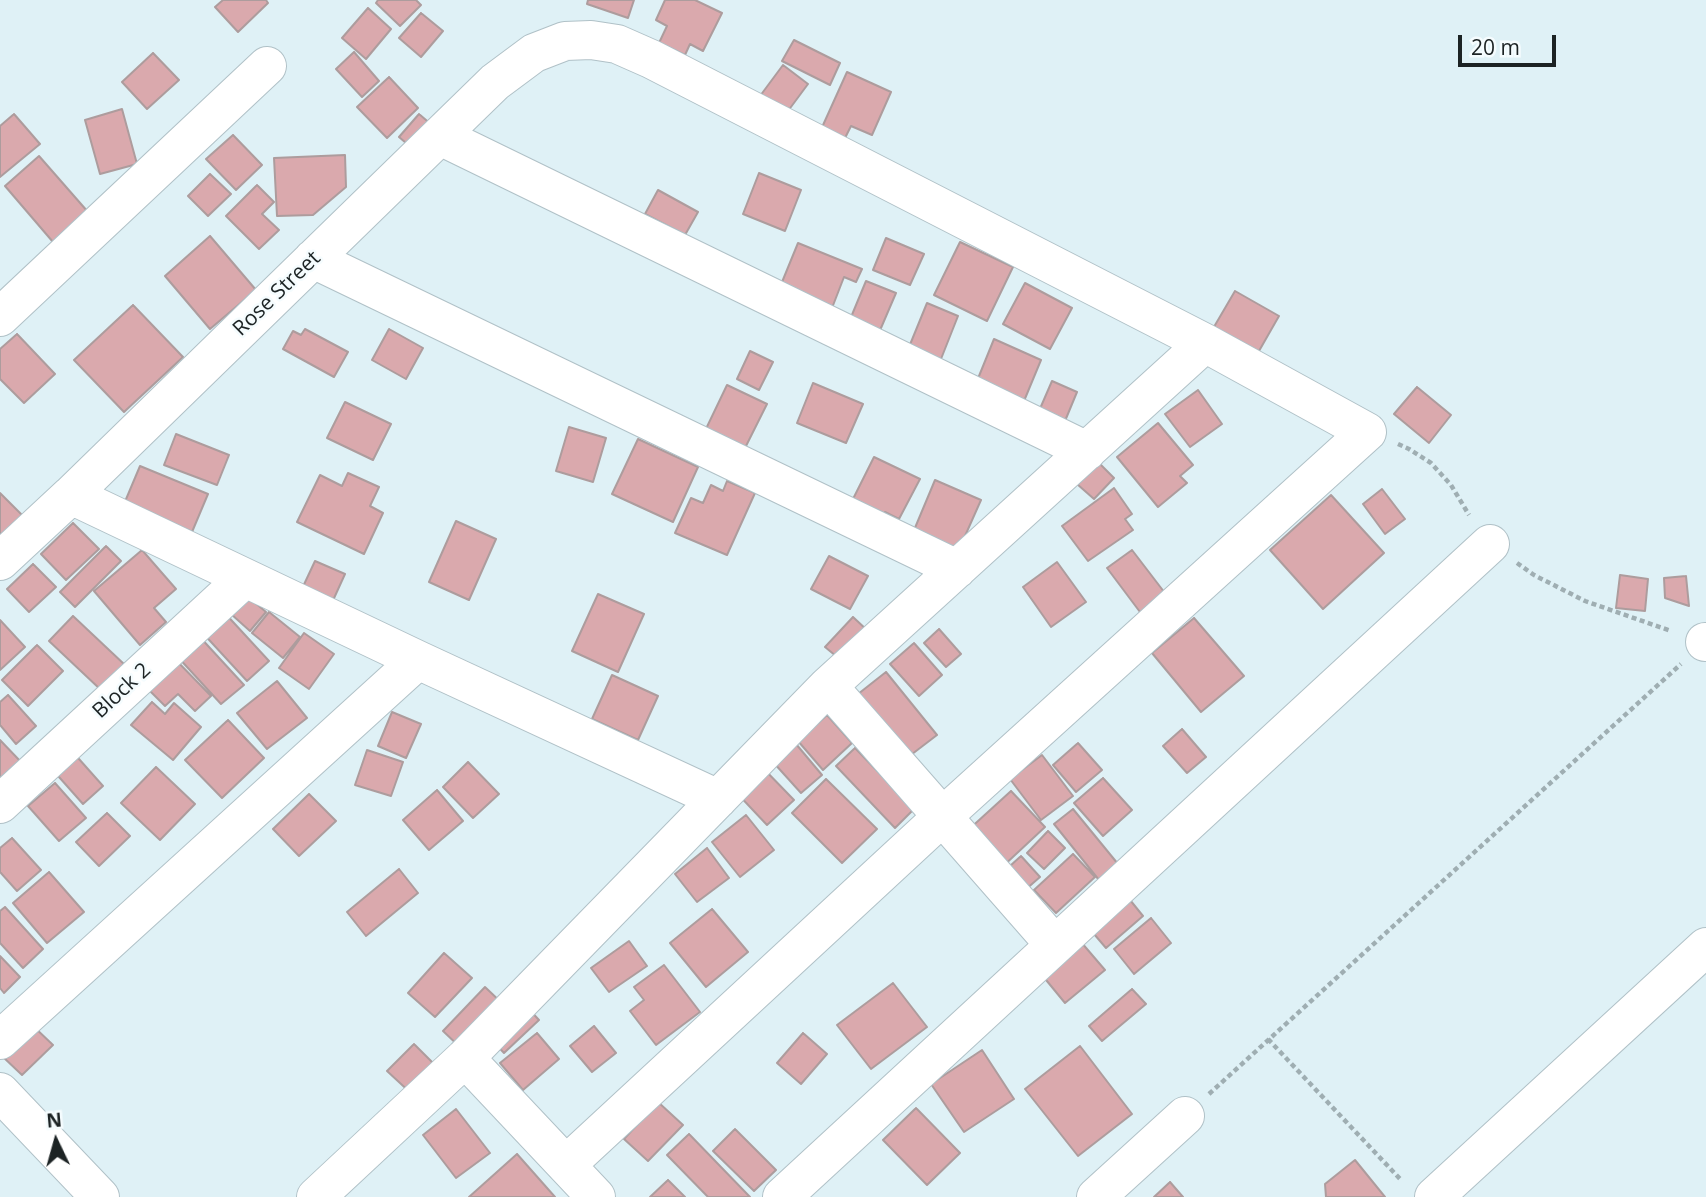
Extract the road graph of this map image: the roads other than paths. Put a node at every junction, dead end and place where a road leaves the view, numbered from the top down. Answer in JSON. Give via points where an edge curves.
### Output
{"nodes":[{"id":1,"x":267,"y":66,"type":"dead end"},
{"id":2,"x":440,"y":136,"type":"junction"},
{"id":3,"x":313,"y":259,"type":"junction"},
{"id":4,"x":0,"y":317,"type":"edge"},
{"id":5,"x":1205,"y":343,"type":"junction"},
{"id":6,"x":1087,"y":451,"type":"junction"},
{"id":7,"x":71,"y":495,"type":"junction"},
{"id":8,"x":1490,"y":544,"type":"road end"},
{"id":9,"x":0,"y":561,"type":"edge"},
{"id":10,"x":957,"y":569,"type":"junction"},
{"id":11,"x":245,"y":578,"type":"junction"},
{"id":12,"x":418,"y":660,"type":"junction"},
{"id":13,"x":828,"y":686,"type":"junction"},
{"id":14,"x":718,"y":799,"type":"junction"},
{"id":15,"x":0,"y":804,"type":"edge"},
{"id":16,"x":942,"y":817,"type":"junction"},
{"id":17,"x":1055,"y":945,"type":"junction"},
{"id":18,"x":1706,"y":947,"type":"edge"},
{"id":19,"x":0,"y":1040,"type":"edge"},
{"id":20,"x":465,"y":1058,"type":"junction"},
{"id":21,"x":0,"y":1092,"type":"edge"},
{"id":22,"x":1185,"y":1116,"type":"road end"},
{"id":23,"x":566,"y":1165,"type":"junction"},
{"id":24,"x":1420,"y":1192,"type":"edge"},
{"id":25,"x":100,"y":1197,"type":"edge"},
{"id":26,"x":316,"y":1197,"type":"edge"},
{"id":27,"x":596,"y":1197,"type":"edge"},
{"id":28,"x":782,"y":1197,"type":"edge"},
{"id":29,"x":1097,"y":1197,"type":"edge"}],
"edges":[{"from":1,"to":4,"type":"street"},
{"from":2,"to":3,"type":"street","name":"Rose Street"},
{"from":2,"to":5,"type":"street","name":"Rose Street","via":[[495,82],[534,53],[565,41],[617,44]]},
{"from":2,"to":6,"type":"street"},
{"from":3,"to":7,"type":"street","name":"Rose Street"},
{"from":3,"to":10,"type":"street"},
{"from":5,"to":6,"type":"street"},
{"from":5,"to":16,"type":"street","via":[[1367,432]]},
{"from":6,"to":10,"type":"street"},
{"from":7,"to":9,"type":"street","name":"Rose Street"},
{"from":7,"to":11,"type":"street"},
{"from":8,"to":17,"type":"street"},
{"from":10,"to":13,"type":"street"},
{"from":11,"to":12,"type":"street"},
{"from":11,"to":15,"type":"street","name":"Block 2"},
{"from":12,"to":14,"type":"street"},
{"from":12,"to":19,"type":"street"},
{"from":13,"to":14,"type":"street"},
{"from":13,"to":16,"type":"street"},
{"from":14,"to":20,"type":"street"},
{"from":16,"to":17,"type":"street"},
{"from":16,"to":23,"type":"street"},
{"from":17,"to":28,"type":"street"},
{"from":18,"to":24,"type":"street"},
{"from":20,"to":23,"type":"street"},
{"from":20,"to":26,"type":"street"},
{"from":21,"to":25,"type":"street"},
{"from":22,"to":29,"type":"street"},
{"from":23,"to":27,"type":"street"}]}
